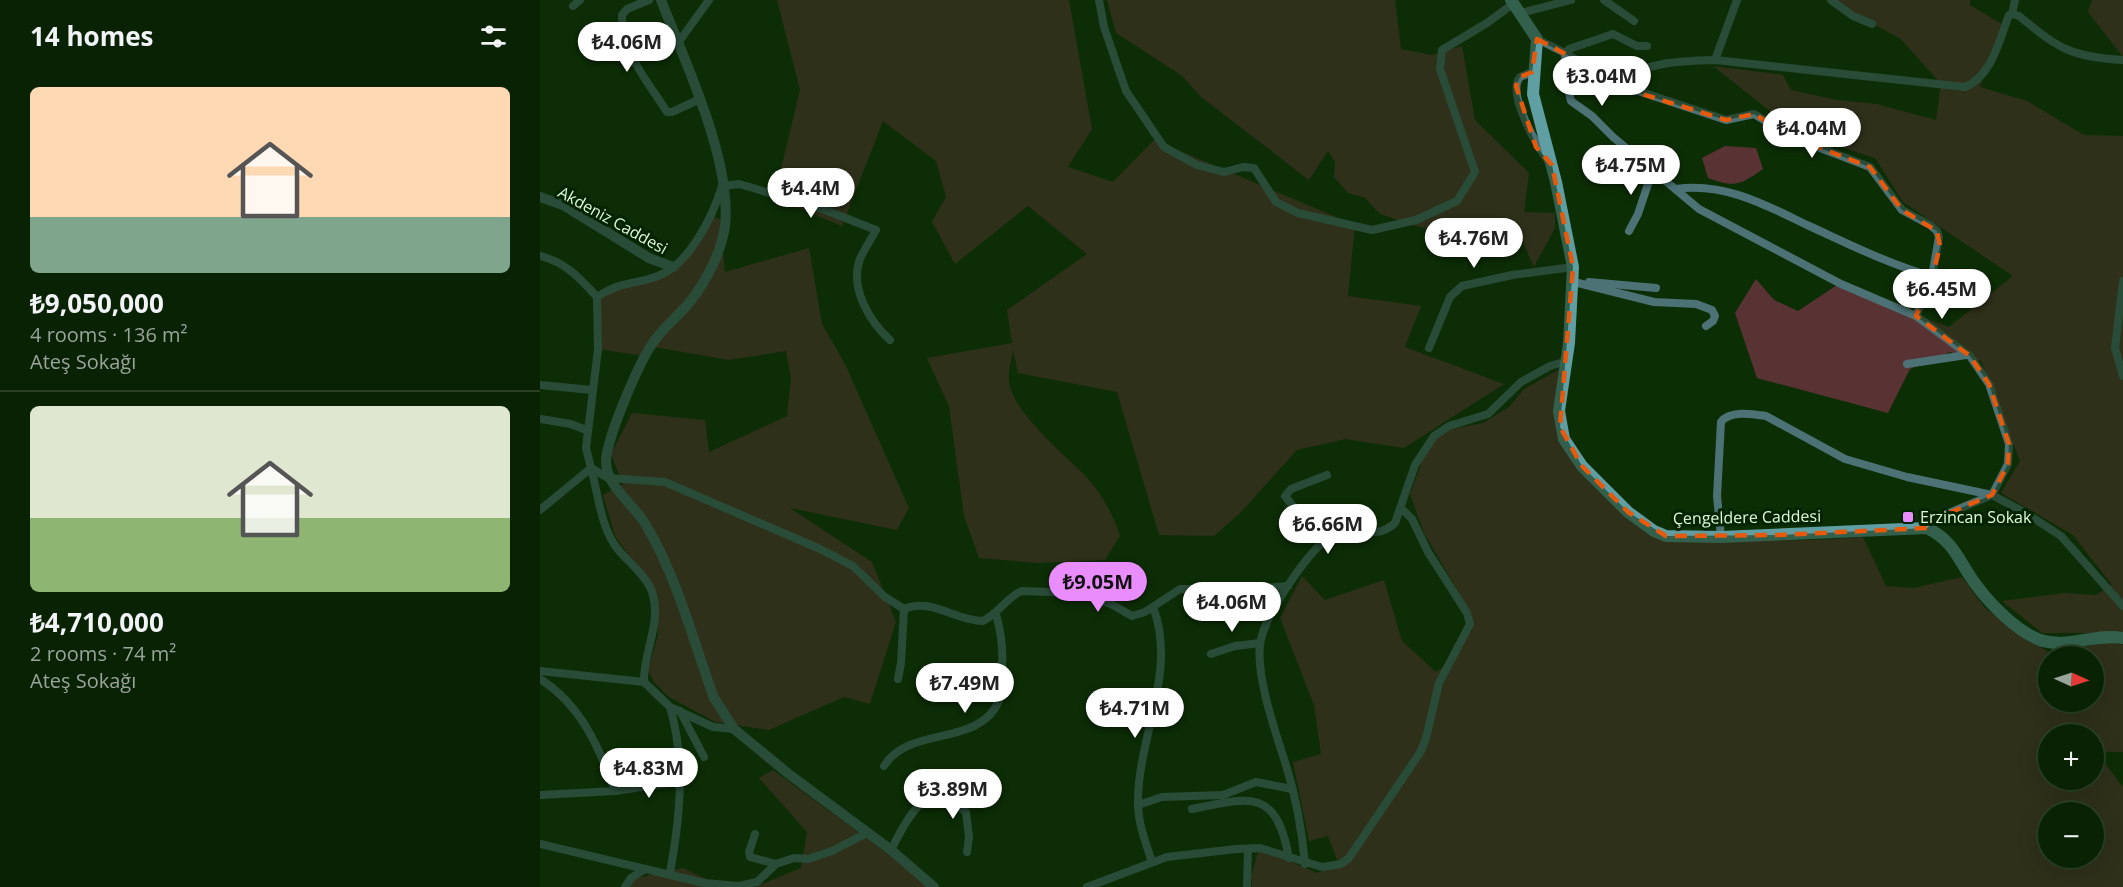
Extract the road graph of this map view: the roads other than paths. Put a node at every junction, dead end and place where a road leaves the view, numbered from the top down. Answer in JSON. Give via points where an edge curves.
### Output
{"nodes":[{"id":1,"x":649,"y":0,"type":"edge"},
{"id":2,"x":662,"y":0,"type":"edge"},
{"id":3,"x":709,"y":0,"type":"edge"},
{"id":4,"x":1099,"y":0,"type":"edge"},
{"id":5,"x":1571,"y":0,"type":"edge"},
{"id":6,"x":1604,"y":0,"type":"edge"},
{"id":7,"x":1737,"y":0,"type":"edge"},
{"id":8,"x":1832,"y":0,"type":"edge"},
{"id":9,"x":2015,"y":0,"type":"edge"},
{"id":10,"x":1515,"y":6,"type":"edge"},
{"id":11,"x":2012,"y":14,"type":"junction"},
{"id":12,"x":1634,"y":21,"type":"dead end"},
{"id":13,"x":1872,"y":24,"type":"dead end"},
{"id":14,"x":1537,"y":39,"type":"junction"},
{"id":15,"x":678,"y":43,"type":"junction"},
{"id":16,"x":1647,"y":46,"type":"dead end"},
{"id":17,"x":1565,"y":53,"type":"junction"},
{"id":18,"x":1715,"y":60,"type":"junction"},
{"id":19,"x":2123,"y":60,"type":"edge"},
{"id":20,"x":1614,"y":82,"type":"junction"},
{"id":21,"x":700,"y":99,"type":"junction"},
{"id":22,"x":1653,"y":169,"type":"junction"},
{"id":23,"x":722,"y":186,"type":"junction"},
{"id":24,"x":1676,"y":189,"type":"junction"},
{"id":25,"x":540,"y":197,"type":"edge"},
{"id":26,"x":1629,"y":231,"type":"dead end"},
{"id":27,"x":540,"y":255,"type":"edge"},
{"id":28,"x":673,"y":267,"type":"junction"},
{"id":29,"x":1573,"y":267,"type":"junction"},
{"id":30,"x":1931,"y":276,"type":"junction"},
{"id":31,"x":2123,"y":281,"type":"edge"},
{"id":32,"x":1574,"y":282,"type":"junction"},
{"id":33,"x":1656,"y":288,"type":"dead end"},
{"id":34,"x":597,"y":297,"type":"junction"},
{"id":35,"x":1916,"y":316,"type":"junction"},
{"id":36,"x":1706,"y":326,"type":"dead end"},
{"id":37,"x":890,"y":340,"type":"dead end"},
{"id":38,"x":1429,"y":348,"type":"dead end"},
{"id":39,"x":1970,"y":356,"type":"junction"},
{"id":40,"x":1567,"y":361,"type":"junction"},
{"id":41,"x":1907,"y":364,"type":"dead end"},
{"id":42,"x":2123,"y":376,"type":"edge"},
{"id":43,"x":540,"y":385,"type":"edge"},
{"id":44,"x":592,"y":390,"type":"junction"},
{"id":45,"x":540,"y":419,"type":"edge"},
{"id":46,"x":586,"y":430,"type":"junction"},
{"id":47,"x":591,"y":468,"type":"junction"},
{"id":48,"x":1327,"y":475,"type":"dead end"},
{"id":49,"x":608,"y":478,"type":"junction"},
{"id":50,"x":1992,"y":495,"type":"junction"},
{"id":51,"x":1402,"y":509,"type":"junction"},
{"id":52,"x":540,"y":510,"type":"edge"},
{"id":53,"x":1927,"y":528,"type":"junction"},
{"id":54,"x":1721,"y":537,"type":"junction"},
{"id":55,"x":1322,"y":543,"type":"junction"},
{"id":56,"x":1288,"y":586,"type":"junction"},
{"id":57,"x":2123,"y":606,"type":"edge"},
{"id":58,"x":1153,"y":607,"type":"junction"},
{"id":59,"x":904,"y":609,"type":"junction"},
{"id":60,"x":996,"y":614,"type":"junction"},
{"id":61,"x":2123,"y":638,"type":"edge"},
{"id":62,"x":1260,"y":643,"type":"junction"},
{"id":63,"x":1211,"y":654,"type":"dead end"},
{"id":64,"x":540,"y":671,"type":"edge"},
{"id":65,"x":540,"y":679,"type":"edge"},
{"id":66,"x":898,"y":679,"type":"dead end"},
{"id":67,"x":644,"y":682,"type":"junction"},
{"id":68,"x":670,"y":707,"type":"junction"},
{"id":69,"x":680,"y":711,"type":"junction"},
{"id":70,"x":734,"y":729,"type":"junction"},
{"id":71,"x":704,"y":757,"type":"dead end"},
{"id":72,"x":884,"y":766,"type":"dead end"},
{"id":73,"x":974,"y":777,"type":"dead end"},
{"id":74,"x":681,"y":781,"type":"junction"},
{"id":75,"x":1292,"y":789,"type":"junction"},
{"id":76,"x":615,"y":791,"type":"junction"},
{"id":77,"x":937,"y":791,"type":"junction"},
{"id":78,"x":540,"y":795,"type":"edge"},
{"id":79,"x":1138,"y":805,"type":"junction"},
{"id":80,"x":1192,"y":809,"type":"dead end"},
{"id":81,"x":867,"y":833,"type":"junction"},
{"id":82,"x":755,"y":834,"type":"dead end"},
{"id":83,"x":540,"y":844,"type":"edge"},
{"id":84,"x":1248,"y":849,"type":"junction"},
{"id":85,"x":891,"y":850,"type":"junction"},
{"id":86,"x":967,"y":852,"type":"dead end"},
{"id":87,"x":1289,"y":858,"type":"junction"},
{"id":88,"x":1152,"y":862,"type":"junction"},
{"id":89,"x":776,"y":864,"type":"junction"},
{"id":90,"x":1305,"y":864,"type":"junction"},
{"id":91,"x":645,"y":869,"type":"junction"},
{"id":92,"x":670,"y":873,"type":"junction"},
{"id":93,"x":625,"y":887,"type":"edge"},
{"id":94,"x":934,"y":887,"type":"edge"},
{"id":95,"x":1087,"y":887,"type":"edge"},
{"id":96,"x":1247,"y":887,"type":"edge"}],
"edges":[{"from":1,"to":21,"type":"street","via":[[622,15],[623,33],[632,58],[667,112]]},
{"from":2,"to":15,"type":"street"},
{"from":3,"to":15,"type":"street"},
{"from":4,"to":10,"type":"street","via":[[1126,91],[1164,147],[1197,165],[1224,172],[1254,168],[1276,202],[1298,213],[1372,230],[1416,220],[1457,201],[1475,171],[1440,69],[1440,54]]},
{"from":5,"to":10,"type":"street"},
{"from":6,"to":12,"type":"street"},
{"from":7,"to":18,"type":"street"},
{"from":8,"to":13,"type":"street"},
{"from":9,"to":11,"type":"street"},
{"from":10,"to":14,"type":"main road"},
{"from":11,"to":18,"type":"street","via":[[1987,69],[1977,82],[1965,87]]},
{"from":11,"to":19,"type":"street","via":[[2058,47],[2091,58]]},
{"from":14,"to":17,"type":"street"},
{"from":14,"to":29,"type":"main road","name":"Çengeldere Caddesi","via":[[1532,72],[1536,112],[1552,165]]},
{"from":15,"to":21,"type":"street"},
{"from":16,"to":17,"type":"street","via":[[1637,46],[1613,34]]},
{"from":17,"to":20,"type":"street"},
{"from":17,"to":22,"type":"street","via":[[1571,101]]},
{"from":18,"to":20,"type":"street","via":[[1678,61],[1636,69]]},
{"from":20,"to":30,"type":"street","via":[[1726,120],[1754,114],[1794,138],[1870,167],[1902,210],[1937,231],[1940,246]]},
{"from":21,"to":23,"type":"street"},
{"from":22,"to":24,"type":"street"},
{"from":22,"to":26,"type":"street"},
{"from":23,"to":28,"type":"street","via":[[704,228]]},
{"from":23,"to":37,"type":"street","via":[[739,184],[876,230],[859,261],[860,287],[871,320]]},
{"from":23,"to":49,"type":"street","via":[[726,214],[719,249],[689,302],[648,350],[610,443]]},
{"from":24,"to":30,"type":"street","via":[[1695,186],[1752,198],[1858,248]]},
{"from":24,"to":35,"type":"street","via":[[1699,209],[1841,284]]},
{"from":25,"to":28,"type":"street","name":"Akdeniz Caddesi","via":[[563,206],[649,258]]},
{"from":27,"to":34,"type":"street","via":[[574,272]]},
{"from":28,"to":34,"type":"street","via":[[660,275],[613,286]]},
{"from":29,"to":32,"type":"main road","name":"Çengeldere Caddesi"},
{"from":29,"to":38,"type":"street","via":[[1462,286],[1450,297]]},
{"from":30,"to":35,"type":"street"},
{"from":31,"to":42,"type":"street","via":[[2115,348]]},
{"from":32,"to":33,"type":"street"},
{"from":32,"to":36,"type":"street","via":[[1654,302],[1706,307],[1715,315]]},
{"from":32,"to":40,"type":"main road","name":"Çengeldere Caddesi"},
{"from":34,"to":44,"type":"street","via":[[598,349]]},
{"from":35,"to":39,"type":"street"},
{"from":39,"to":41,"type":"street"},
{"from":39,"to":50,"type":"street","via":[[1989,384],[2009,444],[2008,464]]},
{"from":40,"to":51,"type":"street","via":[[1521,382],[1488,414],[1449,426],[1434,436],[1415,465]]},
{"from":40,"to":54,"type":"main road","name":"Çengeldere Caddesi","via":[[1560,427],[1582,466],[1628,512],[1654,531],[1666,536]]},
{"from":43,"to":44,"type":"street"},
{"from":44,"to":46,"type":"street"},
{"from":45,"to":46,"type":"street"},
{"from":46,"to":47,"type":"street"},
{"from":47,"to":49,"type":"street"},
{"from":47,"to":52,"type":"street"},
{"from":47,"to":67,"type":"street","via":[[613,542],[653,593],[654,635]]},
{"from":48,"to":55,"type":"street","via":[[1291,489],[1285,496]]},
{"from":49,"to":59,"type":"street","via":[[664,482],[820,549],[853,566],[885,597]]},
{"from":49,"to":70,"type":"street","via":[[653,537],[714,698]]},
{"from":50,"to":53,"type":"street","via":[[1942,516]]},
{"from":50,"to":54,"type":"street","via":[[1845,459],[1766,416],[1735,415],[1721,422],[1717,496]]},
{"from":50,"to":57,"type":"street","via":[[2061,536]]},
{"from":51,"to":55,"type":"street","via":[[1395,523],[1384,531],[1336,532]]},
{"from":51,"to":90,"type":"street","via":[[1412,519],[1467,614],[1469,629],[1439,683],[1429,730],[1420,751],[1349,858],[1332,867]]},
{"from":53,"to":54,"type":"main road","name":"Çengeldere Caddesi"},
{"from":53,"to":61,"type":"main road","via":[[1948,540],[1977,586],[2031,636],[2050,643],[2105,636]]},
{"from":55,"to":56,"type":"street"},
{"from":56,"to":58,"type":"street","via":[[1253,590],[1180,589]]},
{"from":56,"to":62,"type":"street"},
{"from":58,"to":60,"type":"street","via":[[1132,616],[1111,604],[1075,593],[1022,591]]},
{"from":58,"to":79,"type":"street","via":[[1159,626],[1160,678]]},
{"from":59,"to":60,"type":"street","via":[[918,605],[935,607],[973,621]]},
{"from":59,"to":66,"type":"street"},
{"from":60,"to":72,"type":"street","via":[[1003,664],[999,700],[988,715],[961,730],[917,740],[891,754]]},
{"from":62,"to":63,"type":"street"},
{"from":62,"to":75,"type":"street","via":[[1266,694]]},
{"from":64,"to":67,"type":"street"},
{"from":65,"to":76,"type":"street","via":[[587,726]]},
{"from":67,"to":68,"type":"street"},
{"from":68,"to":69,"type":"street"},
{"from":68,"to":74,"type":"street","via":[[678,733]]},
{"from":69,"to":70,"type":"street","via":[[713,727]]},
{"from":69,"to":71,"type":"street"},
{"from":70,"to":81,"type":"street"},
{"from":73,"to":77,"type":"street"},
{"from":74,"to":76,"type":"street"},
{"from":74,"to":92,"type":"street"},
{"from":75,"to":79,"type":"street","via":[[1256,782],[1223,795],[1162,797]]},
{"from":75,"to":90,"type":"street"},
{"from":76,"to":78,"type":"street"},
{"from":77,"to":85,"type":"street","via":[[911,812]]},
{"from":77,"to":86,"type":"street","via":[[966,812]]},
{"from":79,"to":88,"type":"street"},
{"from":80,"to":87,"type":"street","via":[[1240,799],[1269,808],[1284,831]]},
{"from":81,"to":85,"type":"street"},
{"from":81,"to":89,"type":"street","via":[[832,851]]},
{"from":82,"to":89,"type":"street","via":[[750,857]]},
{"from":83,"to":91,"type":"street"},
{"from":84,"to":87,"type":"street"},
{"from":84,"to":88,"type":"street"},
{"from":84,"to":96,"type":"street"},
{"from":85,"to":94,"type":"street"},
{"from":87,"to":90,"type":"street"},
{"from":88,"to":95,"type":"street"},
{"from":89,"to":92,"type":"street","via":[[749,886],[715,885]]},
{"from":91,"to":92,"type":"street"},
{"from":91,"to":93,"type":"street"}]}
